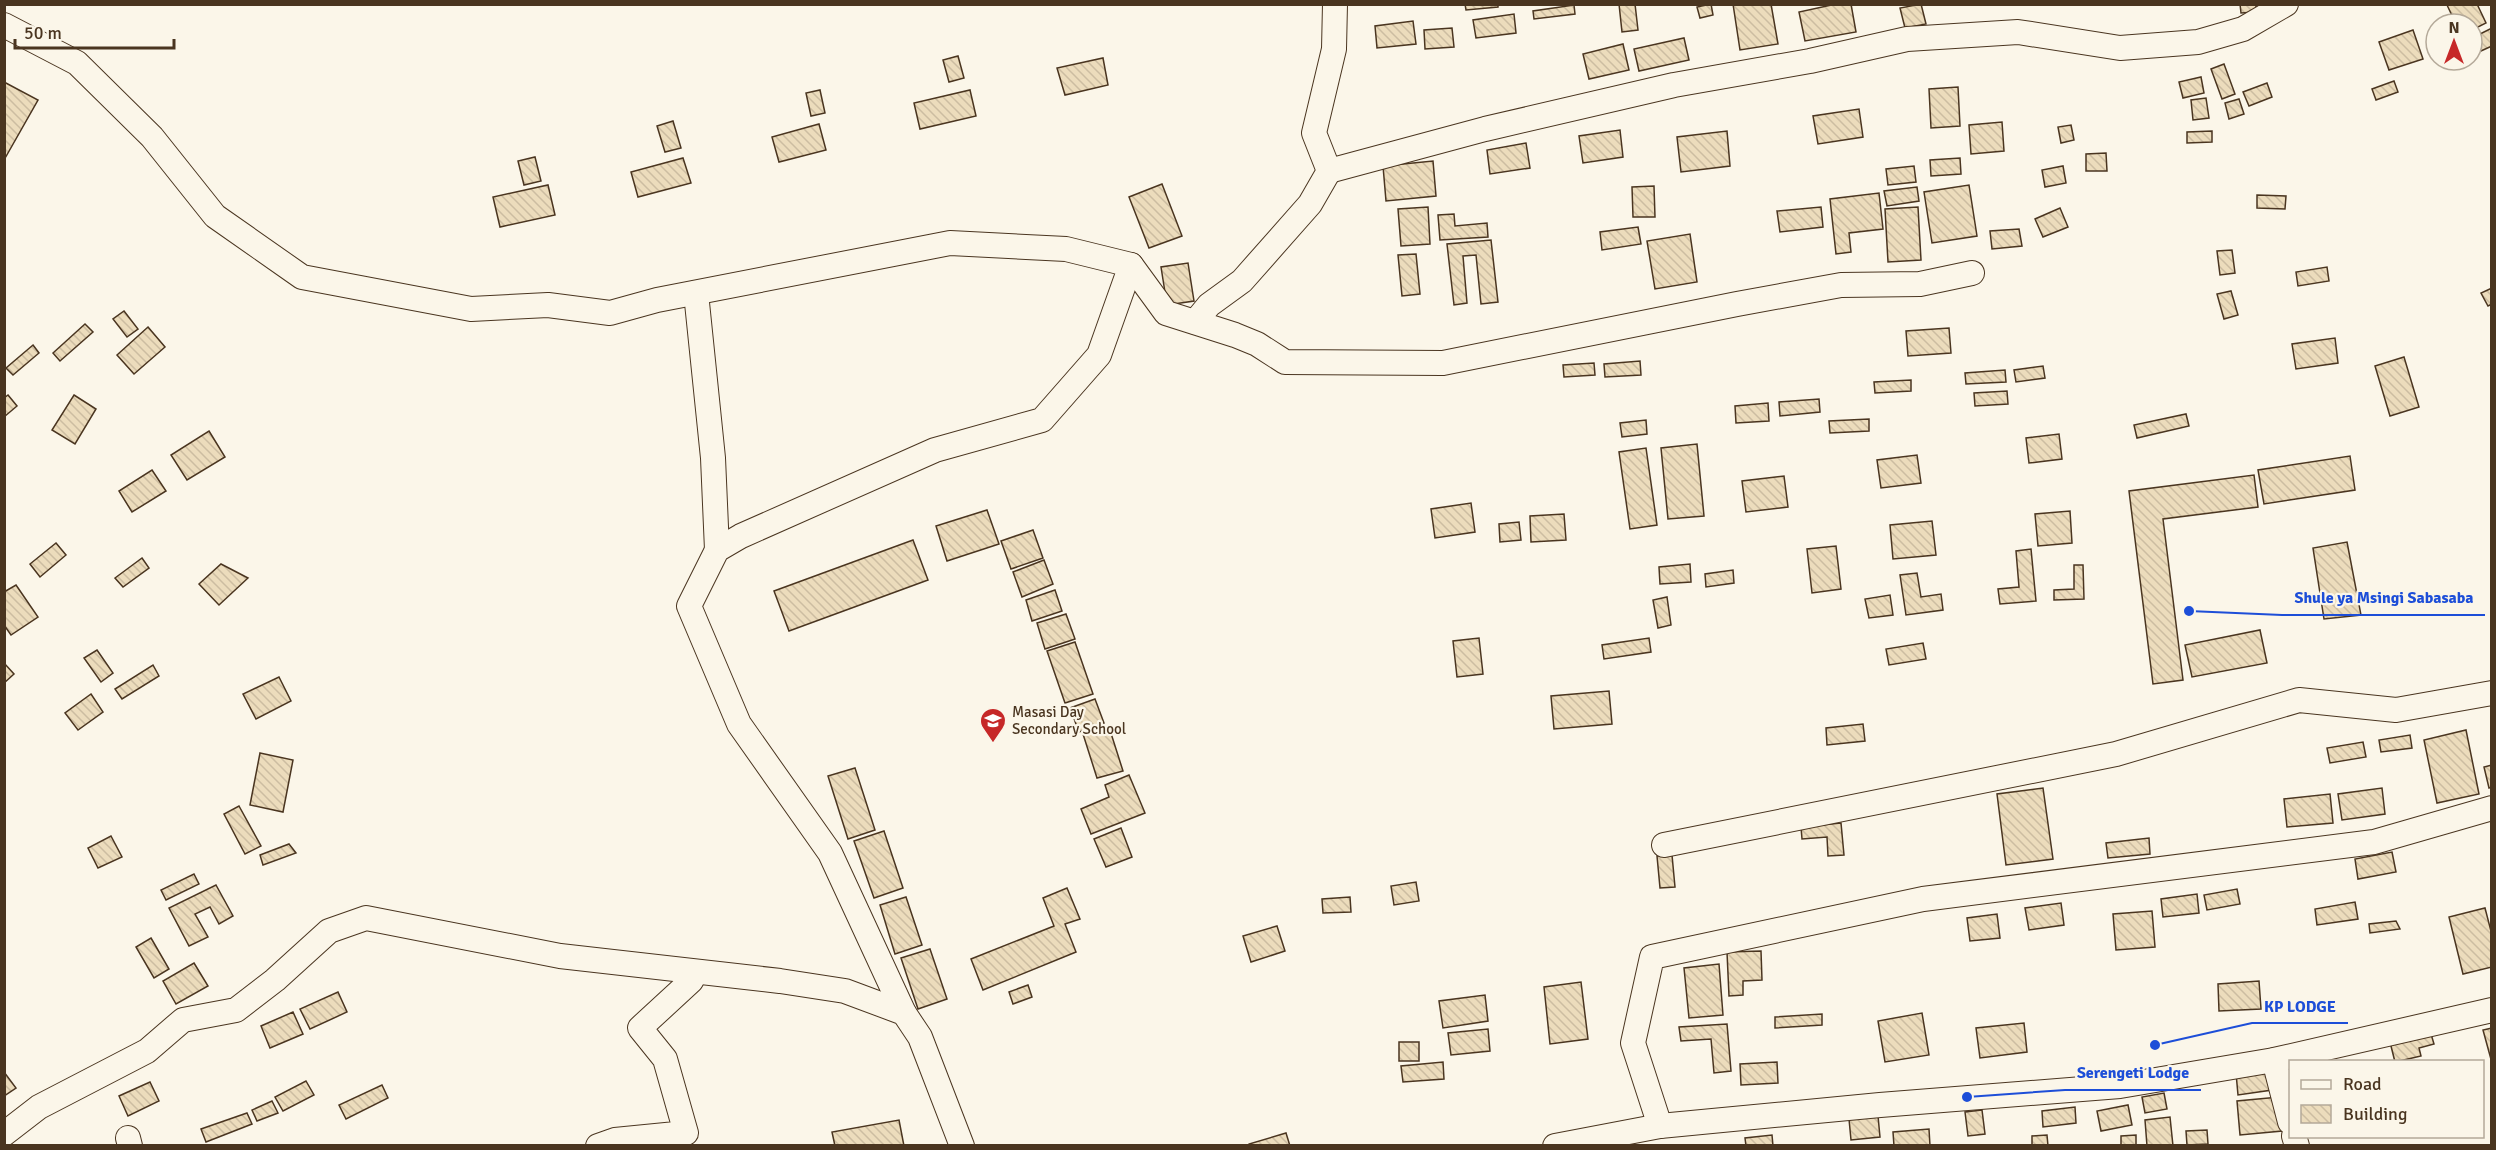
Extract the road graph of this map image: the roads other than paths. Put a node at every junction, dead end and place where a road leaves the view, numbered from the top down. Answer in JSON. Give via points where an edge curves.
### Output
{"nodes":[{"id":1,"x":1335,"y":4,"type":"edge"},
{"id":2,"x":2286,"y":4,"type":"edge"},
{"id":3,"x":4,"y":25,"type":"edge"},
{"id":4,"x":1329,"y":171,"type":"junction"},
{"id":5,"x":1131,"y":265,"type":"junction"},
{"id":6,"x":1972,"y":273,"type":"dead end"},
{"id":7,"x":696,"y":293,"type":"junction"},
{"id":8,"x":1195,"y":322,"type":"junction"},
{"id":9,"x":717,"y":550,"type":"junction"},
{"id":10,"x":2492,"y":693,"type":"edge"},
{"id":11,"x":2492,"y":808,"type":"edge"},
{"id":12,"x":1664,"y":845,"type":"dead end"},
{"id":13,"x":696,"y":972,"type":"junction"},
{"id":14,"x":2492,"y":1010,"type":"edge"},
{"id":15,"x":904,"y":1013,"type":"junction"},
{"id":16,"x":2274,"y":1060,"type":"junction"},
{"id":17,"x":2289,"y":1118,"type":"edge"},
{"id":18,"x":1660,"y":1126,"type":"junction"},
{"id":19,"x":4,"y":1134,"type":"edge"},
{"id":20,"x":598,"y":1146,"type":"edge"},
{"id":21,"x":962,"y":1146,"type":"edge"},
{"id":22,"x":1555,"y":1146,"type":"edge"}],
"edges":[{"from":1,"to":4,"type":"street","via":[[1334,49],[1314,133]]},
{"from":2,"to":4,"type":"street","via":[[2243,29],[2198,42],[2120,48],[2018,32],[1907,39],[1674,85],[1485,129]]},
{"from":3,"to":7,"type":"street","via":[[77,63],[152,137],[215,216],[302,277],[471,309],[548,305],[610,313]]},
{"from":4,"to":8,"type":"street","via":[[1310,204],[1250,273],[1209,305]]},
{"from":5,"to":7,"type":"street","via":[[1066,249],[950,243]]},
{"from":5,"to":8,"type":"street","via":[[1166,313]]},
{"from":5,"to":9,"type":"street","via":[[1099,356],[1041,420],[935,450]]},
{"from":6,"to":8,"type":"street","via":[[1920,284],[1841,285],[1443,363],[1285,362],[1257,344]]},
{"from":7,"to":9,"type":"street","via":[[713,458]]},
{"from":9,"to":15,"type":"street","via":[[689,606],[739,724],[830,853]]},
{"from":10,"to":12,"type":"street","via":[[2396,710],[2299,700],[2116,754]]},
{"from":11,"to":18,"type":"street","via":[[2374,842],[1923,899],[1652,957],[1633,1042]]},
{"from":13,"to":15,"type":"street","via":[[845,991]]},
{"from":13,"to":19,"type":"street","via":[[560,956],[366,918],[329,932],[236,1010],[183,1020],[147,1051],[39,1107]]},
{"from":13,"to":20,"type":"street","via":[[640,1028],[665,1059],[686,1133],[615,1140]]},
{"from":14,"to":16,"type":"street"},
{"from":15,"to":21,"type":"street","via":[[920,1036]]},
{"from":16,"to":17,"type":"street"},
{"from":16,"to":18,"type":"street","via":[[2120,1086]]},
{"from":18,"to":22,"type":"street"}]}
